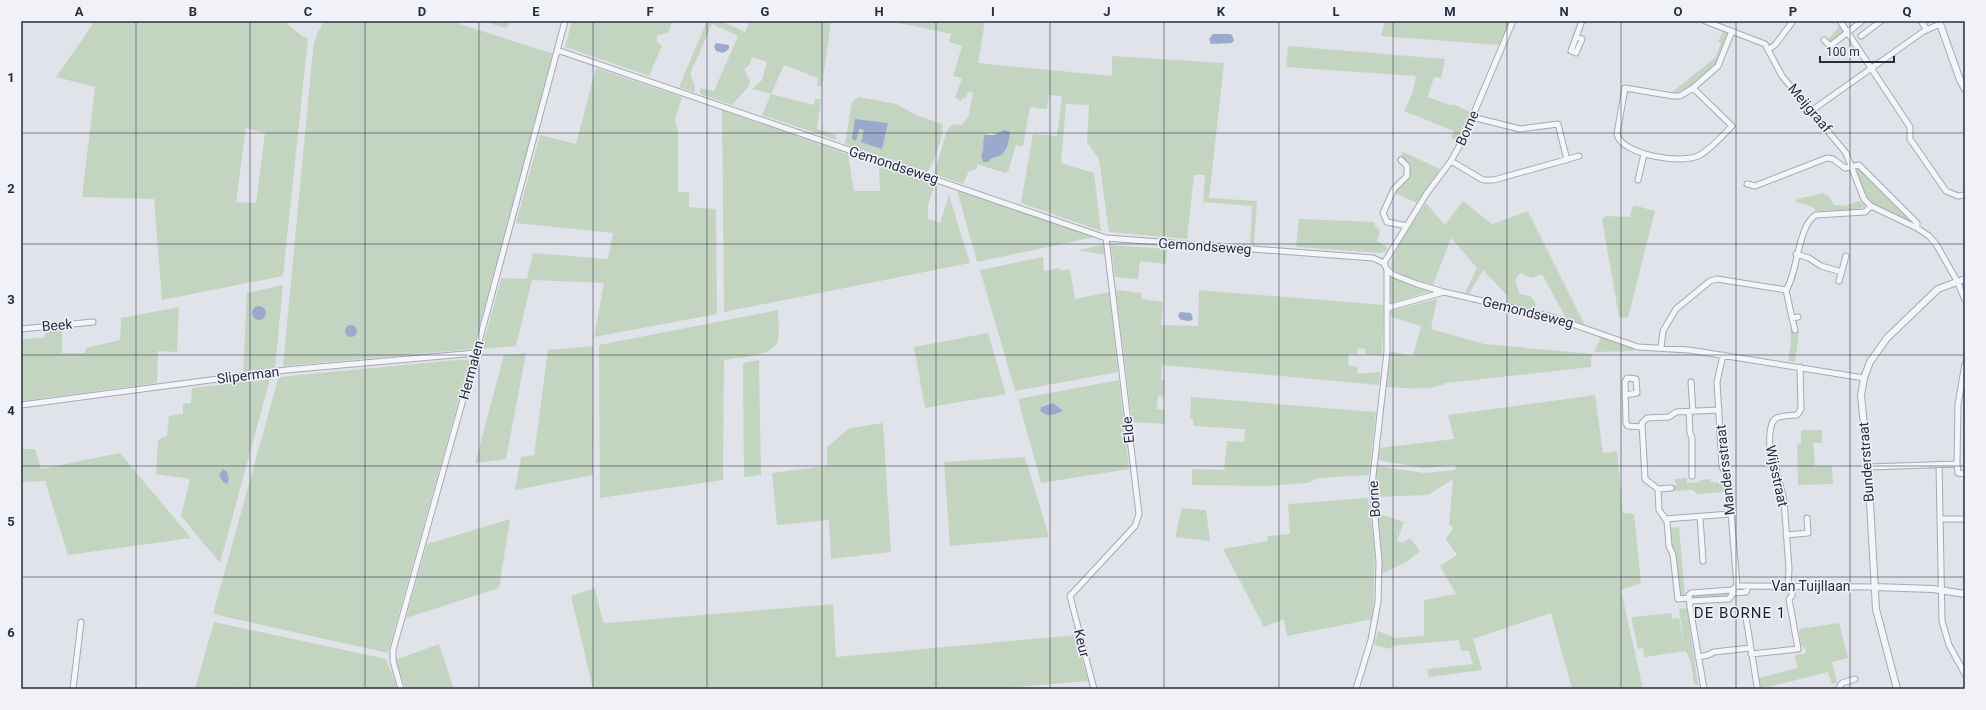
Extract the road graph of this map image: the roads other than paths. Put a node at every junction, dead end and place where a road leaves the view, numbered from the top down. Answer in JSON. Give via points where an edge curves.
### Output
{"nodes":[{"id":1,"x":565,"y":21,"type":"edge"},
{"id":2,"x":1513,"y":21,"type":"edge"},
{"id":3,"x":1582,"y":21,"type":"edge"},
{"id":4,"x":1705,"y":21,"type":"edge"},
{"id":5,"x":1793,"y":21,"type":"edge"},
{"id":6,"x":1840,"y":21,"type":"edge"},
{"id":7,"x":1862,"y":21,"type":"edge"},
{"id":8,"x":1881,"y":21,"type":"edge"},
{"id":9,"x":1922,"y":21,"type":"edge"},
{"id":10,"x":1940,"y":23,"type":"edge"},
{"id":11,"x":1927,"y":30,"type":"junction"},
{"id":12,"x":1732,"y":31,"type":"junction"},
{"id":13,"x":1848,"y":34,"type":"junction"},
{"id":14,"x":1861,"y":36,"type":"dead end"},
{"id":15,"x":1577,"y":37,"type":"dead end"},
{"id":16,"x":1824,"y":40,"type":"dead end"},
{"id":17,"x":1769,"y":48,"type":"junction"},
{"id":18,"x":557,"y":50,"type":"junction"},
{"id":19,"x":1870,"y":68,"type":"junction"},
{"id":20,"x":1693,"y":88,"type":"junction"},
{"id":21,"x":1965,"y":89,"type":"edge"},
{"id":22,"x":1811,"y":111,"type":"junction"},
{"id":23,"x":1472,"y":117,"type":"junction"},
{"id":24,"x":1644,"y":154,"type":"junction"},
{"id":25,"x":1579,"y":156,"type":"dead end"},
{"id":26,"x":1401,"y":160,"type":"dead end"},
{"id":27,"x":1568,"y":160,"type":"junction"},
{"id":28,"x":1452,"y":161,"type":"junction"},
{"id":29,"x":1851,"y":167,"type":"junction"},
{"id":30,"x":1638,"y":180,"type":"dead end"},
{"id":31,"x":1747,"y":184,"type":"dead end"},
{"id":32,"x":1965,"y":195,"type":"edge"},
{"id":33,"x":1871,"y":206,"type":"junction"},
{"id":34,"x":1407,"y":226,"type":"junction"},
{"id":35,"x":1917,"y":228,"type":"junction"},
{"id":36,"x":1106,"y":238,"type":"junction"},
{"id":37,"x":1796,"y":254,"type":"junction"},
{"id":38,"x":1846,"y":256,"type":"dead end"},
{"id":39,"x":1384,"y":263,"type":"junction"},
{"id":40,"x":1387,"y":270,"type":"junction"},
{"id":41,"x":1842,"y":272,"type":"junction"},
{"id":42,"x":1965,"y":279,"type":"edge"},
{"id":43,"x":1839,"y":281,"type":"dead end"},
{"id":44,"x":1957,"y":281,"type":"junction"},
{"id":45,"x":1786,"y":290,"type":"junction"},
{"id":46,"x":1444,"y":292,"type":"junction"},
{"id":47,"x":1965,"y":300,"type":"edge"},
{"id":48,"x":1387,"y":308,"type":"junction"},
{"id":49,"x":93,"y":322,"type":"dead end"},
{"id":50,"x":21,"y":329,"type":"edge"},
{"id":51,"x":1795,"y":330,"type":"dead end"},
{"id":52,"x":1661,"y":348,"type":"junction"},
{"id":53,"x":476,"y":353,"type":"junction"},
{"id":54,"x":1723,"y":355,"type":"junction"},
{"id":55,"x":1965,"y":365,"type":"edge"},
{"id":56,"x":1800,"y":367,"type":"junction"},
{"id":57,"x":1864,"y":378,"type":"junction"},
{"id":58,"x":1691,"y":382,"type":"dead end"},
{"id":59,"x":1625,"y":395,"type":"dead end"},
{"id":60,"x":21,"y":405,"type":"edge"},
{"id":61,"x":1719,"y":410,"type":"junction"},
{"id":62,"x":1691,"y":412,"type":"junction"},
{"id":63,"x":1642,"y":427,"type":"junction"},
{"id":64,"x":1939,"y":464,"type":"junction"},
{"id":65,"x":1957,"y":464,"type":"junction"},
{"id":66,"x":1868,"y":467,"type":"junction"},
{"id":67,"x":1965,"y":474,"type":"edge"},
{"id":68,"x":1692,"y":476,"type":"dead end"},
{"id":69,"x":1671,"y":488,"type":"dead end"},
{"id":70,"x":1658,"y":489,"type":"junction"},
{"id":71,"x":1730,"y":514,"type":"junction"},
{"id":72,"x":1700,"y":517,"type":"junction"},
{"id":73,"x":1807,"y":518,"type":"dead end"},
{"id":74,"x":1665,"y":519,"type":"junction"},
{"id":75,"x":1965,"y":519,"type":"edge"},
{"id":76,"x":1940,"y":520,"type":"junction"},
{"id":77,"x":1786,"y":535,"type":"junction"},
{"id":78,"x":1703,"y":561,"type":"dead end"},
{"id":79,"x":1736,"y":586,"type":"junction"},
{"id":80,"x":1748,"y":586,"type":"junction"},
{"id":81,"x":1790,"y":586,"type":"junction"},
{"id":82,"x":1874,"y":586,"type":"junction"},
{"id":83,"x":1732,"y":591,"type":"junction"},
{"id":84,"x":1941,"y":591,"type":"junction"},
{"id":85,"x":1965,"y":594,"type":"edge"},
{"id":86,"x":1070,"y":596,"type":"joint"},
{"id":87,"x":1689,"y":600,"type":"junction"},
{"id":88,"x":1746,"y":618,"type":"dead end"},
{"id":89,"x":81,"y":622,"type":"dead end"},
{"id":90,"x":1750,"y":651,"type":"junction"},
{"id":91,"x":1698,"y":657,"type":"junction"},
{"id":92,"x":1965,"y":674,"type":"edge"},
{"id":93,"x":1855,"y":679,"type":"dead end"},
{"id":94,"x":1757,"y":686,"type":"dead end"},
{"id":95,"x":1836,"y":688,"type":"edge"},
{"id":96,"x":73,"y":689,"type":"edge"},
{"id":97,"x":401,"y":689,"type":"edge"},
{"id":98,"x":1094,"y":689,"type":"edge"},
{"id":99,"x":1356,"y":689,"type":"edge"},
{"id":100,"x":1704,"y":689,"type":"edge"},
{"id":101,"x":1897,"y":689,"type":"edge"}],
"edges":[{"from":1,"to":18,"type":"street","name":"Hermalen"},
{"from":2,"to":23,"type":"street","name":"Borne"},
{"from":3,"to":15,"type":"street"},
{"from":4,"to":12,"type":"street"},
{"from":5,"to":17,"type":"street","via":[[1775,45]]},
{"from":6,"to":13,"type":"street"},
{"from":7,"to":13,"type":"street"},
{"from":8,"to":14,"type":"street"},
{"from":9,"to":11,"type":"street"},
{"from":10,"to":11,"type":"street"},
{"from":10,"to":21,"type":"street"},
{"from":11,"to":19,"type":"street"},
{"from":12,"to":17,"type":"street","via":[[1760,41]]},
{"from":12,"to":20,"type":"street","via":[[1718,66]]},
{"from":13,"to":16,"type":"street","via":[[1830,46]]},
{"from":13,"to":19,"type":"street"},
{"from":17,"to":22,"type":"street","name":"Meijgraaf","via":[[1782,76]]},
{"from":18,"to":36,"type":"street","name":"Gemondseweg"},
{"from":18,"to":53,"type":"street","name":"Hermalen"},
{"from":19,"to":22,"type":"street"},
{"from":19,"to":32,"type":"street","via":[[1910,127],[1910,139],[1946,191],[1958,196]]},
{"from":20,"to":24,"type":"street","via":[[1680,96],[1673,96],[1625,88],[1618,140],[1623,145]]},
{"from":20,"to":24,"type":"street","via":[[1732,126],[1699,156],[1680,160]]},
{"from":22,"to":29,"type":"street","name":"Meijgraaf","via":[[1842,147]]},
{"from":23,"to":27,"type":"street","via":[[1520,129],[1558,124]]},
{"from":23,"to":28,"type":"street","name":"Borne"},
{"from":24,"to":30,"type":"street"},
{"from":25,"to":27,"type":"street"},
{"from":26,"to":34,"type":"street","via":[[1407,166],[1407,176],[1394,189],[1383,213],[1387,222]]},
{"from":27,"to":28,"type":"street","via":[[1494,180],[1483,180]]},
{"from":28,"to":34,"type":"street","name":"Borne","via":[[1427,193]]},
{"from":29,"to":31,"type":"street","via":[[1845,168],[1827,158],[1755,186]]},
{"from":29,"to":33,"type":"street","name":"Meijgraaf","via":[[1861,195]]},
{"from":29,"to":35,"type":"street","name":"Meijgraaf","via":[[1861,167],[1917,223]]},
{"from":33,"to":35,"type":"street","name":"Meijgraaf"},
{"from":33,"to":37,"type":"street","via":[[1868,211],[1862,213],[1814,216]]},
{"from":34,"to":39,"type":"street","name":"Borne"},
{"from":35,"to":44,"type":"street","name":"Meijgraaf","via":[[1936,244]]},
{"from":36,"to":39,"type":"street","name":"Gemondseweg","via":[[1369,257]]},
{"from":36,"to":86,"type":"street","name":"Elde","via":[[1139,514],[1135,526]]},
{"from":37,"to":41,"type":"street","via":[[1809,258],[1821,266]]},
{"from":37,"to":45,"type":"street"},
{"from":38,"to":41,"type":"street"},
{"from":39,"to":40,"type":"street"},
{"from":40,"to":46,"type":"street","name":"Gemondseweg","via":[[1404,279]]},
{"from":40,"to":48,"type":"street","name":"Borne"},
{"from":41,"to":43,"type":"street"},
{"from":42,"to":44,"type":"street","name":"Bunderstraat"},
{"from":44,"to":47,"type":"street","name":"Meijgraaf"},
{"from":44,"to":57,"type":"street","name":"Bunderstraat","via":[[1938,289],[1887,338],[1876,352]]},
{"from":45,"to":51,"type":"street","via":[[1795,317]]},
{"from":45,"to":52,"type":"street","via":[[1710,280],[1676,309],[1664,328]]},
{"from":46,"to":48,"type":"street"},
{"from":46,"to":52,"type":"street","name":"Gemondseweg","via":[[1552,317],[1638,347]]},
{"from":48,"to":99,"type":"street","name":"Borne","via":[[1387,352],[1372,485],[1379,561],[1378,602],[1371,640]]},
{"from":49,"to":50,"type":"street","name":"Beek"},
{"from":52,"to":54,"type":"street","name":"Gemondseweg"},
{"from":53,"to":60,"type":"street","name":"Sliperman","via":[[280,371]]},
{"from":53,"to":97,"type":"street","name":"Hermalen","via":[[393,650],[393,661]]},
{"from":54,"to":56,"type":"street","name":"Gemondseweg"},
{"from":54,"to":61,"type":"street","name":"Mandersstraat","via":[[1717,382]]},
{"from":55,"to":65,"type":"street","via":[[1958,404]]},
{"from":56,"to":57,"type":"street","name":"Gemondseweg"},
{"from":56,"to":77,"type":"street","name":"Wijsstraat","via":[[1801,410],[1797,415],[1776,418],[1769,437],[1771,457],[1782,487]]},
{"from":57,"to":66,"type":"street","name":"Bunderstraat","via":[[1861,395]]},
{"from":58,"to":62,"type":"street"},
{"from":59,"to":63,"type":"street","via":[[1628,426]]},
{"from":61,"to":62,"type":"street"},
{"from":61,"to":71,"type":"street","name":"Mandersstraat","via":[[1722,467],[1728,476]]},
{"from":62,"to":63,"type":"street","via":[[1676,412],[1669,417],[1646,418]]},
{"from":62,"to":68,"type":"street"},
{"from":63,"to":70,"type":"street","via":[[1645,479]]},
{"from":64,"to":65,"type":"street"},
{"from":64,"to":66,"type":"street"},
{"from":64,"to":76,"type":"street"},
{"from":65,"to":67,"type":"street","via":[[1958,473]]},
{"from":66,"to":82,"type":"street","name":"Bunderstraat"},
{"from":69,"to":70,"type":"street"},
{"from":70,"to":74,"type":"street","via":[[1659,510]]},
{"from":71,"to":72,"type":"street"},
{"from":71,"to":79,"type":"street","name":"Mandersstraat"},
{"from":72,"to":74,"type":"street"},
{"from":72,"to":78,"type":"street"},
{"from":73,"to":77,"type":"street","name":"Wijsstraat","via":[[1808,533]]},
{"from":74,"to":87,"type":"street","via":[[1673,555],[1678,599]]},
{"from":75,"to":76,"type":"street"},
{"from":76,"to":84,"type":"street"},
{"from":77,"to":81,"type":"street","name":"Wijsstraat"},
{"from":79,"to":80,"type":"street","name":"Van Tuijllaan"},
{"from":79,"to":83,"type":"street","name":"Van Tuijllaan"},
{"from":80,"to":81,"type":"street","name":"Van Tuijllaan"},
{"from":80,"to":83,"type":"street","name":"Van Tuijllaan","via":[[1746,592]]},
{"from":81,"to":82,"type":"street","name":"Van Tuijllaan"},
{"from":81,"to":90,"type":"street","name":"Wijsstraat","via":[[1792,596],[1789,599],[1798,649]]},
{"from":82,"to":84,"type":"street"},
{"from":82,"to":101,"type":"street","name":"Bunderstraat","via":[[1876,609]]},
{"from":83,"to":87,"type":"street","name":"Van Tuijllaan","via":[[1693,592],[1689,595]]},
{"from":83,"to":87,"type":"street","name":"Van Tuijllaan","via":[[1729,599]]},
{"from":84,"to":85,"type":"street"},
{"from":84,"to":92,"type":"street","via":[[1944,633],[1954,657]]},
{"from":86,"to":98,"type":"street","name":"Keur"},
{"from":87,"to":91,"type":"street"},
{"from":88,"to":90,"type":"street"},
{"from":89,"to":96,"type":"street"},
{"from":90,"to":91,"type":"street","via":[[1714,652]]},
{"from":90,"to":94,"type":"street"},
{"from":91,"to":100,"type":"street"},
{"from":93,"to":95,"type":"street"}]}
